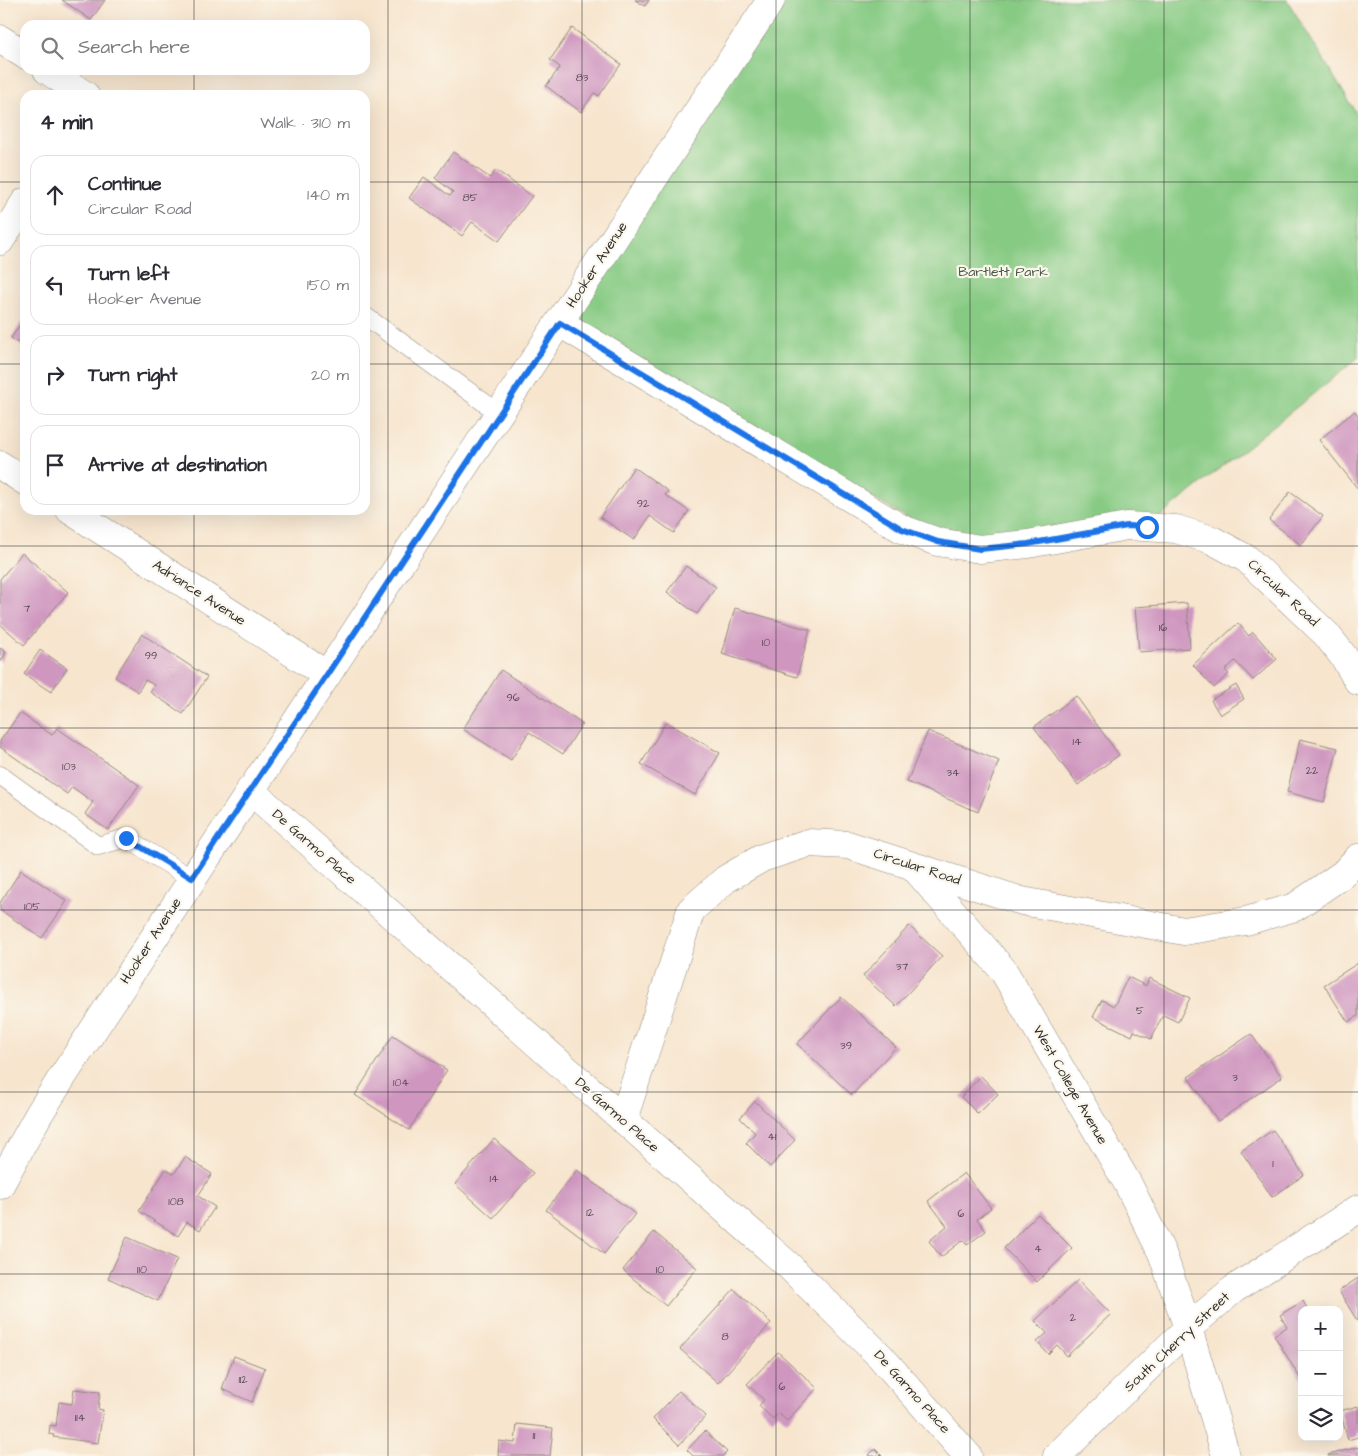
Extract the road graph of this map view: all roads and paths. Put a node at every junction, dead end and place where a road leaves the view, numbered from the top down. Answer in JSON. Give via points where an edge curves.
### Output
{"nodes":[{"id":1,"x":771,"y":0,"type":"edge"},
{"id":2,"x":0,"y":39,"type":"edge"},
{"id":3,"x":20,"y":52,"type":"edge"},
{"id":4,"x":55,"y":75,"type":"edge"},
{"id":5,"x":77,"y":90,"type":"edge"},
{"id":6,"x":20,"y":210,"type":"edge"},
{"id":7,"x":0,"y":241,"type":"edge"},
{"id":8,"x":370,"y":320,"type":"edge"},
{"id":9,"x":560,"y":323,"type":"junction"},
{"id":10,"x":500,"y":414,"type":"junction"},
{"id":11,"x":0,"y":465,"type":"edge"},
{"id":12,"x":20,"y":478,"type":"edge"},
{"id":13,"x":78,"y":515,"type":"edge"},
{"id":14,"x":327,"y":675,"type":"junction"},
{"id":15,"x":1358,"y":681,"type":"edge"},
{"id":16,"x":0,"y":775,"type":"edge"},
{"id":17,"x":250,"y":790,"type":"junction"},
{"id":18,"x":1358,"y":858,"type":"edge"},
{"id":19,"x":913,"y":866,"type":"junction"},
{"id":20,"x":192,"y":878,"type":"junction"},
{"id":21,"x":622,"y":1120,"type":"junction"},
{"id":22,"x":0,"y":1185,"type":"edge"},
{"id":23,"x":1358,"y":1210,"type":"edge"},
{"id":24,"x":1188,"y":1328,"type":"junction"},
{"id":25,"x":968,"y":1456,"type":"edge"},
{"id":26,"x":1057,"y":1456,"type":"edge"},
{"id":27,"x":1226,"y":1456,"type":"edge"}],
"edges":[{"from":1,"to":9,"type":"street","name":"Hooker Avenue"},
{"from":2,"to":3,"type":"street"},
{"from":4,"to":5,"type":"street"},
{"from":6,"to":7,"type":"street"},
{"from":8,"to":10,"type":"lane"},
{"from":9,"to":10,"type":"street","name":"Hooker Avenue"},
{"from":9,"to":15,"type":"street","name":"Circular Road","via":[[902,529],[938,542],[980,549],[1127,526],[1176,528],[1212,540],[1247,559],[1326,634]]},
{"from":10,"to":14,"type":"street","name":"Hooker Avenue"},
{"from":11,"to":12,"type":"street"},
{"from":13,"to":14,"type":"street","name":"Adriance Avenue"},
{"from":14,"to":17,"type":"street","name":"Hooker Avenue"},
{"from":16,"to":20,"type":"lane","via":[[98,846],[126,838]]},
{"from":17,"to":20,"type":"street","name":"Hooker Avenue"},
{"from":17,"to":21,"type":"street","name":"De Garmo Place"},
{"from":18,"to":19,"type":"street","name":"Circular Road","via":[[1343,874],[1295,907],[1246,922],[1184,931],[1022,902]]},
{"from":19,"to":21,"type":"street","name":"Circular Road","via":[[848,845],[808,844],[762,858],[726,879],[691,910]]},
{"from":19,"to":24,"type":"street","name":"West College Avenue","via":[[1003,970],[1128,1184],[1162,1253]]},
{"from":20,"to":22,"type":"street","name":"Hooker Avenue","via":[[49,1097]]},
{"from":21,"to":25,"type":"street","name":"De Garmo Place","via":[[788,1264],[880,1356]]},
{"from":23,"to":24,"type":"street","name":"South Cherry Street","via":[[1234,1289]]},
{"from":24,"to":26,"type":"street","name":"South Cherry Street"},
{"from":24,"to":27,"type":"street","name":"West College Avenue"}]}
